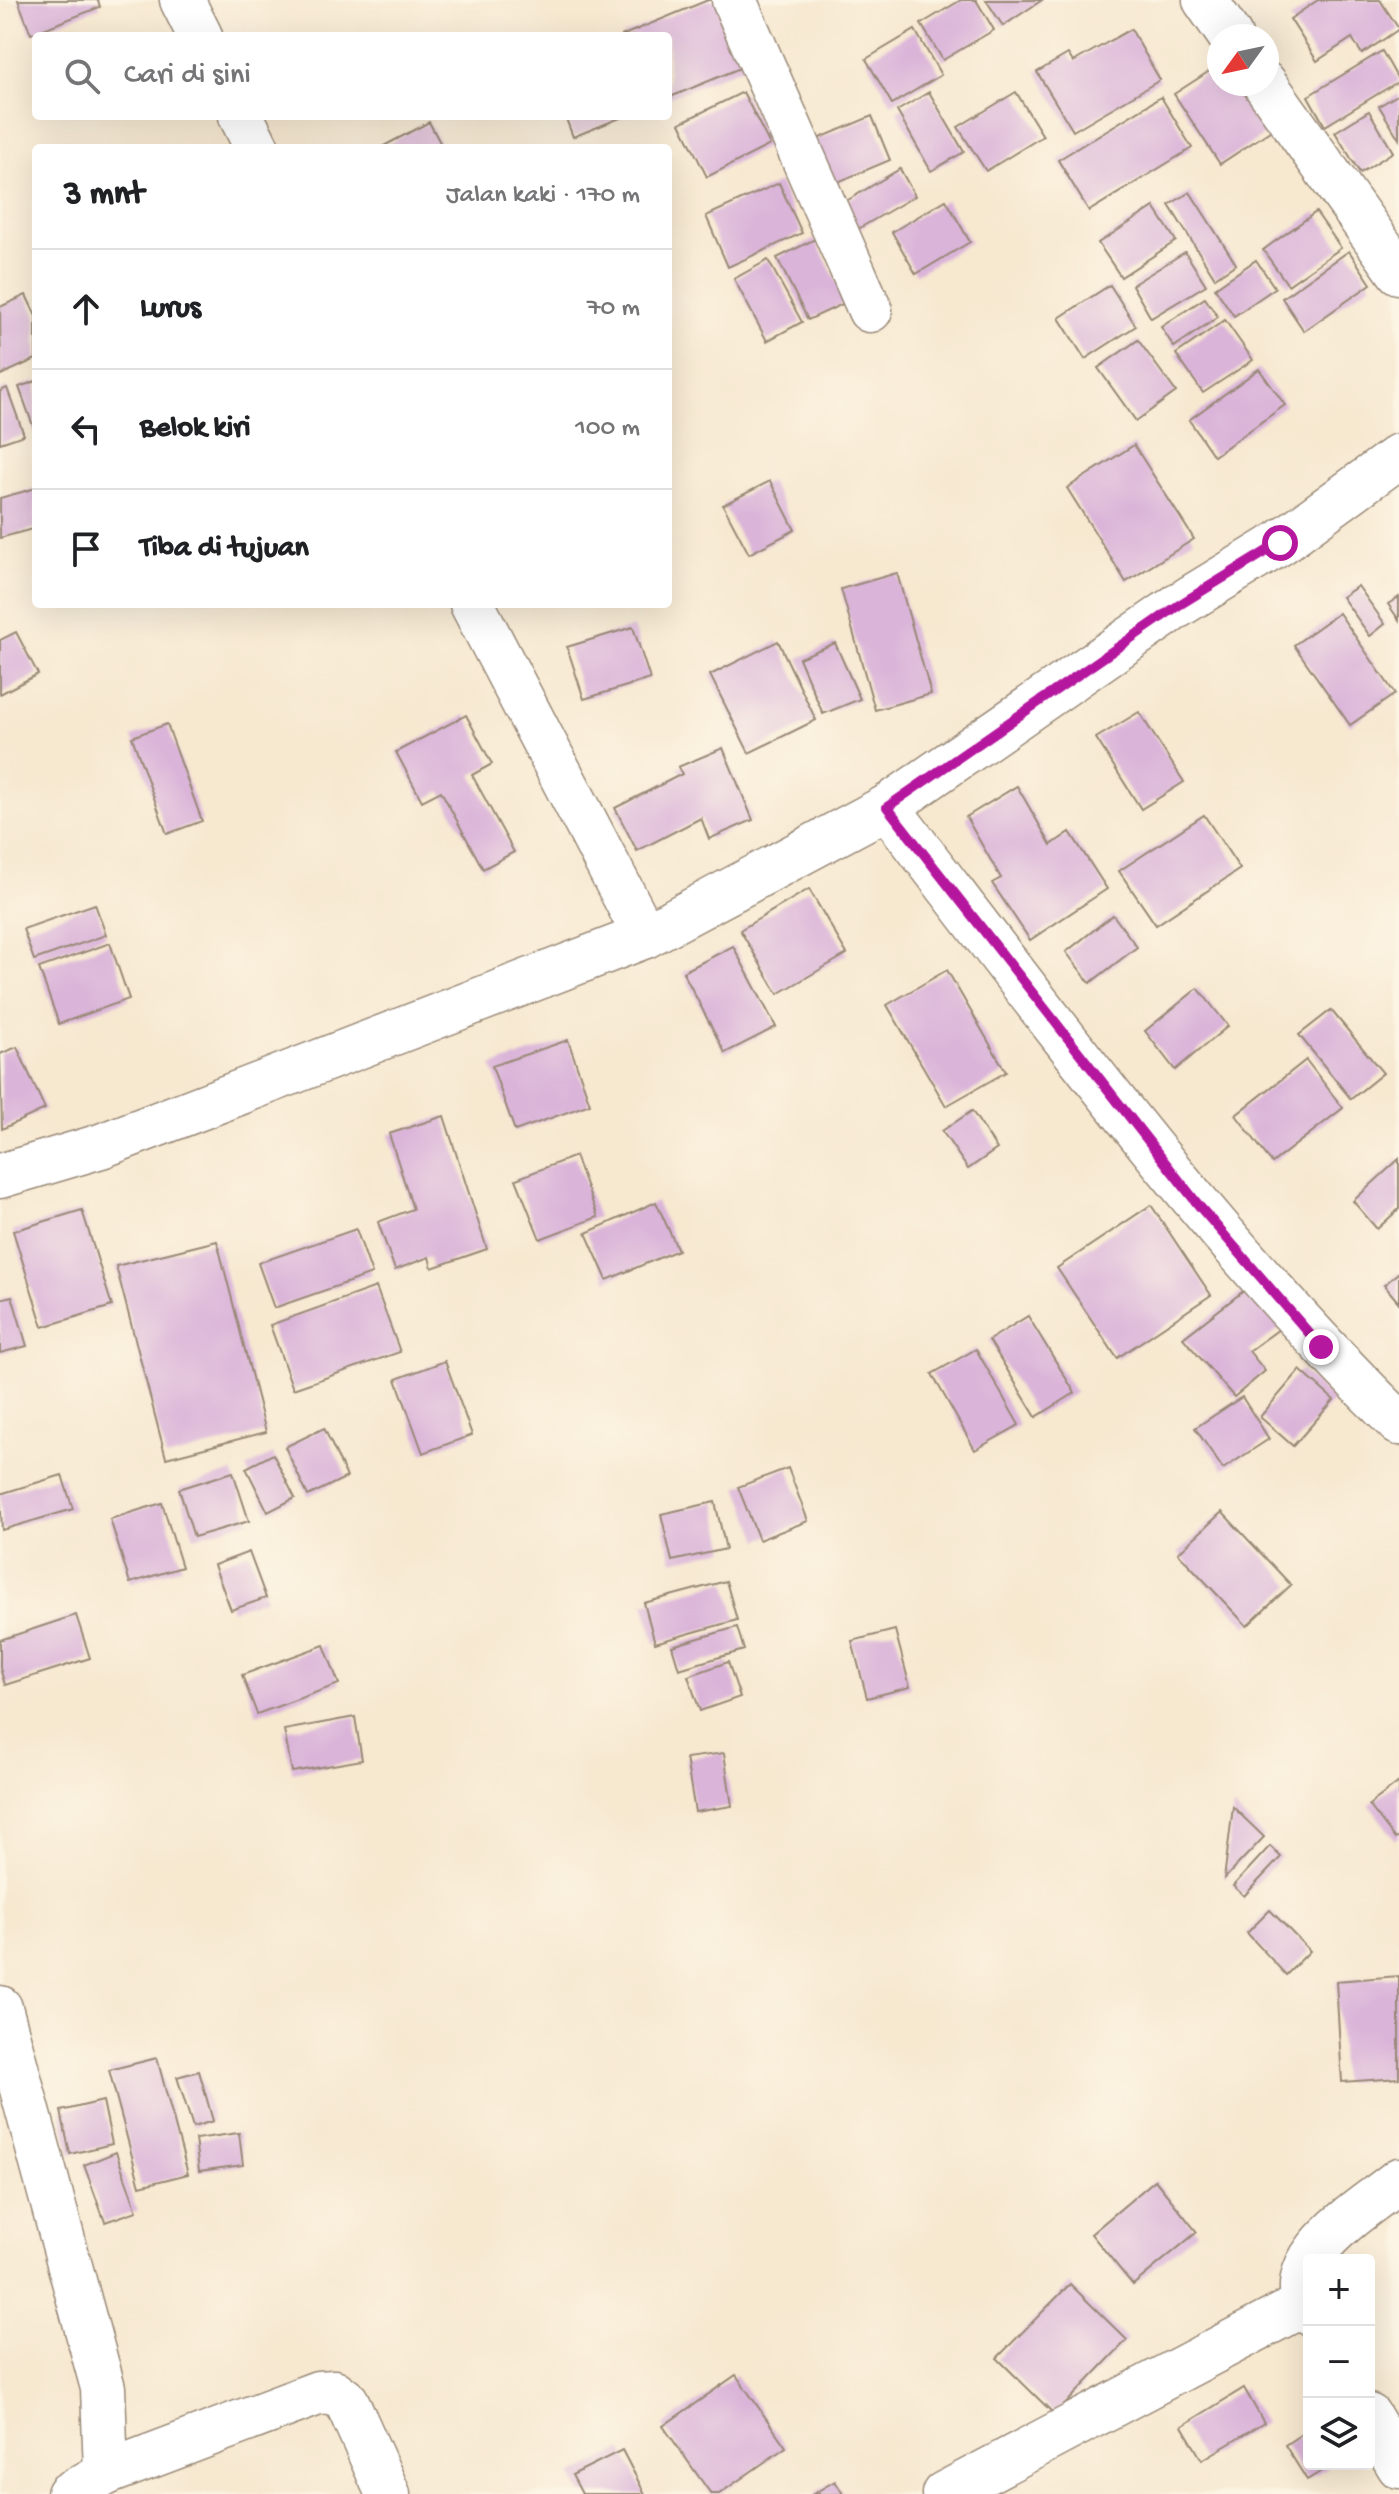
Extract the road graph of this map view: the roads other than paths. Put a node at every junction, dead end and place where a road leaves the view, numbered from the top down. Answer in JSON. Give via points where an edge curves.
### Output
{"nodes":[{"id":1,"x":182,"y":0,"type":"edge"},
{"id":2,"x":734,"y":0,"type":"edge"},
{"id":3,"x":1205,"y":0,"type":"edge"},
{"id":4,"x":1222,"y":24,"type":"edge"},
{"id":5,"x":198,"y":32,"type":"edge"},
{"id":6,"x":1274,"y":96,"type":"edge"},
{"id":7,"x":243,"y":120,"type":"edge"},
{"id":8,"x":255,"y":144,"type":"edge"},
{"id":9,"x":1399,"y":272,"type":"edge"},
{"id":10,"x":870,"y":310,"type":"dead end"},
{"id":11,"x":1399,"y":456,"type":"edge"},
{"id":12,"x":474,"y":608,"type":"edge"},
{"id":13,"x":887,"y":807,"type":"junction"},
{"id":14,"x":645,"y":936,"type":"junction"},
{"id":15,"x":0,"y":1176,"type":"edge"},
{"id":16,"x":1399,"y":1423,"type":"edge"},
{"id":17,"x":0,"y":2008,"type":"edge"},
{"id":18,"x":1399,"y":2180,"type":"edge"},
{"id":19,"x":1311,"y":2254,"type":"edge"},
{"id":20,"x":1303,"y":2311,"type":"edge"},
{"id":21,"x":1375,"y":2426,"type":"edge"},
{"id":22,"x":1399,"y":2466,"type":"edge"},
{"id":23,"x":87,"y":2483,"type":"edge"},
{"id":24,"x":388,"y":2494,"type":"edge"},
{"id":25,"x":944,"y":2494,"type":"edge"}],
"edges":[{"from":1,"to":5,"type":"street"},
{"from":2,"to":10,"type":"street"},
{"from":3,"to":4,"type":"street"},
{"from":6,"to":9,"type":"street"},
{"from":7,"to":8,"type":"street"},
{"from":11,"to":13,"type":"street","via":[[1280,543],[1179,605]]},
{"from":12,"to":14,"type":"street"},
{"from":13,"to":14,"type":"street"},
{"from":13,"to":16,"type":"street","via":[[1200,1207],[1321,1347]]},
{"from":14,"to":15,"type":"street","via":[[101,1146]]},
{"from":17,"to":23,"type":"street","via":[[103,2388]]},
{"from":18,"to":19,"type":"street"},
{"from":20,"to":25,"type":"street"},
{"from":21,"to":22,"type":"street"},
{"from":23,"to":24,"type":"street","via":[[318,2393],[334,2392],[347,2402]]}]}
